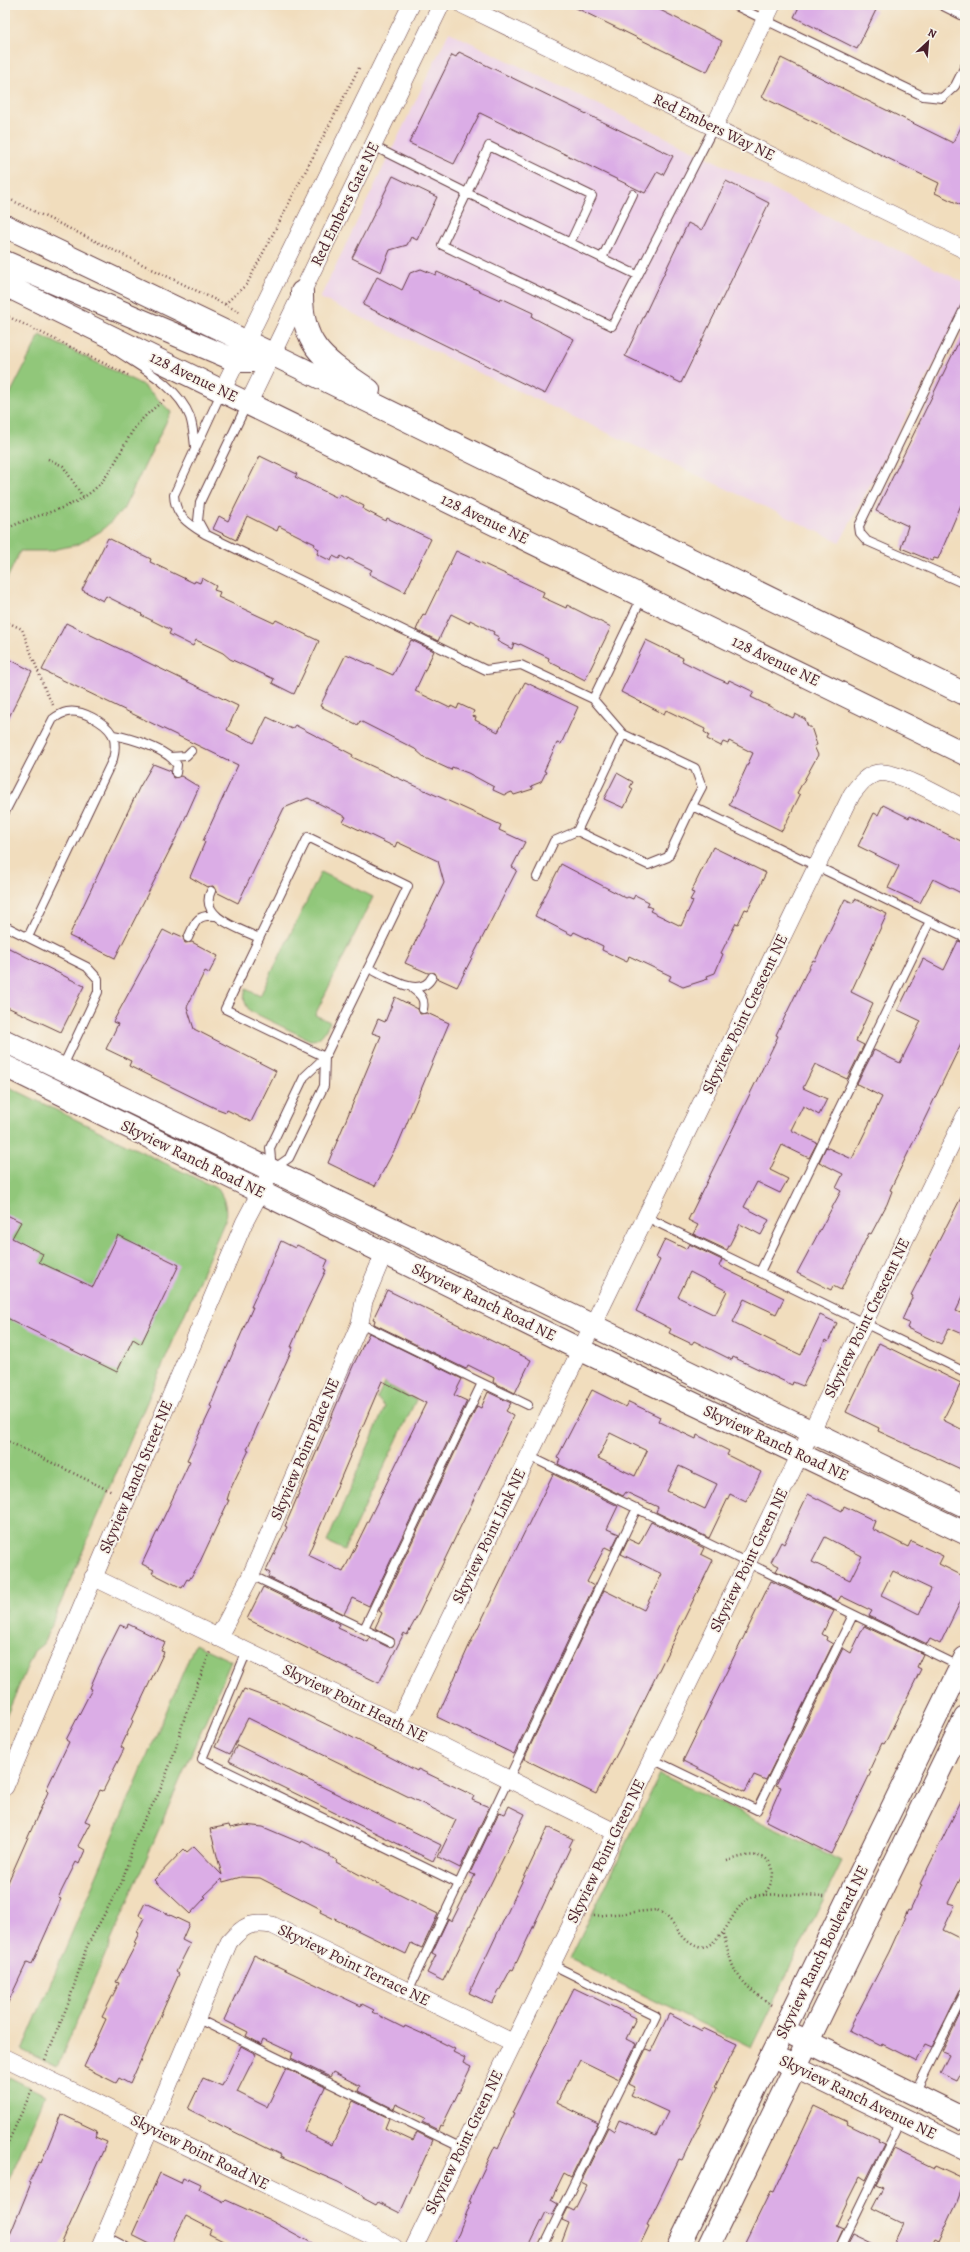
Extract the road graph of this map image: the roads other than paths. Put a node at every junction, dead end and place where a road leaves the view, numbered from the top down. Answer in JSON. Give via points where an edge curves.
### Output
{"nodes":[{"id":1,"x":412,"y":5,"type":"edge"},
{"id":2,"x":441,"y":5,"type":"edge"},
{"id":3,"x":463,"y":5,"type":"edge"},
{"id":4,"x":734,"y":5,"type":"edge"},
{"id":5,"x":941,"y":5,"type":"edge"},
{"id":6,"x":769,"y":13,"type":"edge"},
{"id":7,"x":965,"y":17,"type":"edge"},
{"id":8,"x":965,"y":66,"type":"edge"},
{"id":9,"x":714,"y":127,"type":"junction"},
{"id":10,"x":373,"y":146,"type":"junction"},
{"id":11,"x":467,"y":193,"type":"junction"},
{"id":12,"x":633,"y":194,"type":"dead end"},
{"id":13,"x":5,"y":226,"type":"edge"},
{"id":14,"x":570,"y":243,"type":"junction"},
{"id":15,"x":965,"y":250,"type":"edge"},
{"id":16,"x":602,"y":258,"type":"junction"},
{"id":17,"x":5,"y":262,"type":"edge"},
{"id":18,"x":637,"y":275,"type":"junction"},
{"id":19,"x":5,"y":285,"type":"edge"},
{"id":20,"x":302,"y":292,"type":"junction"},
{"id":21,"x":965,"y":307,"type":"edge"},
{"id":22,"x":59,"y":311,"type":"junction"},
{"id":23,"x":241,"y":351,"type":"junction"},
{"id":24,"x":272,"y":354,"type":"junction"},
{"id":25,"x":222,"y":391,"type":"junction"},
{"id":26,"x":248,"y":404,"type":"junction"},
{"id":27,"x":433,"y":433,"type":"junction"},
{"id":28,"x":195,"y":448,"type":"junction"},
{"id":29,"x":205,"y":534,"type":"junction"},
{"id":30,"x":965,"y":584,"type":"edge"},
{"id":31,"x":643,"y":596,"type":"junction"},
{"id":32,"x":965,"y":694,"type":"edge"},
{"id":33,"x":593,"y":700,"type":"junction"},
{"id":34,"x":623,"y":734,"type":"junction"},
{"id":35,"x":112,"y":735,"type":"junction"},
{"id":36,"x":191,"y":751,"type":"dead end"},
{"id":37,"x":965,"y":754,"type":"edge"},
{"id":38,"x":170,"y":757,"type":"junction"},
{"id":39,"x":176,"y":773,"type":"dead end"},
{"id":40,"x":692,"y":806,"type":"junction"},
{"id":41,"x":965,"y":809,"type":"edge"},
{"id":42,"x":5,"y":812,"type":"edge"},
{"id":43,"x":577,"y":831,"type":"junction"},
{"id":44,"x":818,"y":866,"type":"junction"},
{"id":45,"x":537,"y":877,"type":"dead end"},
{"id":46,"x":211,"y":891,"type":"dead end"},
{"id":47,"x":215,"y":916,"type":"junction"},
{"id":48,"x":930,"y":921,"type":"junction"},
{"id":49,"x":5,"y":926,"type":"edge"},
{"id":50,"x":28,"y":937,"type":"junction"},
{"id":51,"x":188,"y":938,"type":"dead end"},
{"id":52,"x":259,"y":938,"type":"junction"},
{"id":53,"x":965,"y":938,"type":"edge"},
{"id":54,"x":368,"y":968,"type":"junction"},
{"id":55,"x":432,"y":977,"type":"dead end"},
{"id":56,"x":413,"y":989,"type":"junction"},
{"id":57,"x":423,"y":1010,"type":"dead end"},
{"id":58,"x":5,"y":1041,"type":"edge"},
{"id":59,"x":325,"y":1057,"type":"junction"},
{"id":60,"x":5,"y":1066,"type":"edge"},
{"id":61,"x":62,"y":1069,"type":"junction"},
{"id":62,"x":965,"y":1116,"type":"edge"},
{"id":63,"x":272,"y":1170,"type":"junction"},
{"id":64,"x":261,"y":1192,"type":"junction"},
{"id":65,"x":646,"y":1217,"type":"junction"},
{"id":66,"x":384,"y":1253,"type":"junction"},
{"id":67,"x":760,"y":1272,"type":"junction"},
{"id":68,"x":360,"y":1323,"type":"junction"},
{"id":69,"x":864,"y":1323,"type":"junction"},
{"id":70,"x":593,"y":1326,"type":"junction"},
{"id":71,"x":581,"y":1350,"type":"junction"},
{"id":72,"x":965,"y":1372,"type":"edge"},
{"id":73,"x":482,"y":1383,"type":"junction"},
{"id":74,"x":528,"y":1405,"type":"dead end"},
{"id":75,"x":812,"y":1431,"type":"junction"},
{"id":76,"x":800,"y":1455,"type":"junction"},
{"id":77,"x":529,"y":1456,"type":"junction"},
{"id":78,"x":965,"y":1506,"type":"edge"},
{"id":79,"x":637,"y":1508,"type":"junction"},
{"id":80,"x":965,"y":1533,"type":"edge"},
{"id":81,"x":747,"y":1563,"type":"junction"},
{"id":82,"x":251,"y":1575,"type":"junction"},
{"id":83,"x":93,"y":1577,"type":"junction"},
{"id":84,"x":853,"y":1615,"type":"junction"},
{"id":85,"x":364,"y":1629,"type":"junction"},
{"id":86,"x":218,"y":1638,"type":"junction"},
{"id":87,"x":390,"y":1642,"type":"dead end"},
{"id":88,"x":247,"y":1651,"type":"junction"},
{"id":89,"x":963,"y":1662,"type":"edge"},
{"id":90,"x":965,"y":1718,"type":"edge"},
{"id":91,"x":398,"y":1724,"type":"junction"},
{"id":92,"x":652,"y":1759,"type":"junction"},
{"id":93,"x":509,"y":1779,"type":"junction"},
{"id":94,"x":5,"y":1787,"type":"edge"},
{"id":95,"x":616,"y":1832,"type":"junction"},
{"id":96,"x":459,"y":1884,"type":"junction"},
{"id":97,"x":551,"y":1964,"type":"junction"},
{"id":98,"x":408,"y":1991,"type":"junction"},
{"id":99,"x":965,"y":1992,"type":"edge"},
{"id":100,"x":198,"y":2019,"type":"junction"},
{"id":101,"x":784,"y":2030,"type":"junction"},
{"id":102,"x":512,"y":2042,"type":"junction"},
{"id":103,"x":808,"y":2042,"type":"junction"},
{"id":104,"x":772,"y":2054,"type":"junction"},
{"id":105,"x":5,"y":2058,"type":"edge"},
{"id":106,"x":796,"y":2067,"type":"junction"},
{"id":107,"x":915,"y":2094,"type":"junction"},
{"id":108,"x":903,"y":2119,"type":"junction"},
{"id":109,"x":965,"y":2119,"type":"edge"},
{"id":110,"x":150,"y":2128,"type":"junction"},
{"id":111,"x":462,"y":2148,"type":"junction"},
{"id":112,"x":965,"y":2149,"type":"edge"},
{"id":113,"x":103,"y":2242,"type":"edge"},
{"id":114,"x":126,"y":2247,"type":"edge"},
{"id":115,"x":394,"y":2247,"type":"edge"},
{"id":116,"x":414,"y":2247,"type":"edge"},
{"id":117,"x":543,"y":2247,"type":"edge"},
{"id":118,"x":678,"y":2247,"type":"edge"},
{"id":119,"x":708,"y":2247,"type":"edge"},
{"id":120,"x":840,"y":2247,"type":"edge"}],
"edges":[{"from":1,"to":23,"type":"street","name":"Red Embers Gate NE"},
{"from":2,"to":10,"type":"street","name":"Red Embers Gate NE"},
{"from":3,"to":9,"type":"street","name":"Red Embers Way NE"},
{"from":4,"to":6,"type":"lane"},
{"from":5,"to":7,"type":"lane"},
{"from":6,"to":8,"type":"lane","via":[[923,96],[942,98],[955,86]]},
{"from":6,"to":9,"type":"street"},
{"from":9,"to":15,"type":"street","name":"Red Embers Way NE"},
{"from":9,"to":18,"type":"lane"},
{"from":10,"to":11,"type":"lane"},
{"from":10,"to":20,"type":"street","name":"Red Embers Gate NE"},
{"from":11,"to":14,"type":"lane"},
{"from":11,"to":14,"type":"lane","via":[[489,146],[572,186],[592,196]]},
{"from":11,"to":18,"type":"lane","via":[[442,245],[562,303],[612,326]]},
{"from":12,"to":16,"type":"lane"},
{"from":13,"to":23,"type":"street"},
{"from":14,"to":16,"type":"lane"},
{"from":16,"to":18,"type":"lane"},
{"from":17,"to":23,"type":"street"},
{"from":19,"to":22,"type":"street","name":"128 Avenue NE"},
{"from":20,"to":24,"type":"street","name":"Red Embers Gate NE"},
{"from":20,"to":27,"type":"street","via":[[305,327],[319,352],[328,362]]},
{"from":21,"to":30,"type":"lane","via":[[859,526],[860,534],[867,540]]},
{"from":22,"to":25,"type":"street","name":"128 Avenue NE"},
{"from":22,"to":28,"type":"lane","via":[[167,386],[180,399],[190,417]]},
{"from":23,"to":24,"type":"street"},
{"from":23,"to":25,"type":"street","name":"Red Embers Gate NE"},
{"from":24,"to":26,"type":"street","name":"Red Embers Gate NE"},
{"from":24,"to":27,"type":"street"},
{"from":25,"to":26,"type":"street","name":"128 Avenue NE"},
{"from":25,"to":28,"type":"lane"},
{"from":26,"to":29,"type":"lane","via":[[200,502],[198,521]]},
{"from":26,"to":31,"type":"street","name":"128 Avenue NE"},
{"from":27,"to":32,"type":"street"},
{"from":28,"to":29,"type":"lane","via":[[177,485],[174,502],[182,518]]},
{"from":29,"to":33,"type":"lane","via":[[486,670],[520,665]]},
{"from":31,"to":33,"type":"lane"},
{"from":31,"to":37,"type":"street","name":"128 Avenue NE"},
{"from":33,"to":34,"type":"lane"},
{"from":34,"to":40,"type":"lane","via":[[695,768],[702,787]]},
{"from":34,"to":43,"type":"lane"},
{"from":35,"to":38,"type":"lane","via":[[134,739]]},
{"from":35,"to":42,"type":"lane","via":[[102,724],[80,712],[67,712],[53,719]]},
{"from":35,"to":50,"type":"lane","via":[[113,759]]},
{"from":36,"to":38,"type":"lane","via":[[186,756]]},
{"from":38,"to":39,"type":"lane","via":[[177,765]]},
{"from":40,"to":43,"type":"lane","via":[[668,857],[648,865]]},
{"from":40,"to":44,"type":"lane"},
{"from":41,"to":44,"type":"street","name":"Skyview Point Crescent NE","via":[[896,775],[878,773],[862,781],[852,794]]},
{"from":43,"to":45,"type":"lane","via":[[554,841]]},
{"from":44,"to":48,"type":"lane"},
{"from":44,"to":65,"type":"street","name":"Skyview Point Crescent NE"},
{"from":46,"to":47,"type":"lane","via":[[208,906]]},
{"from":47,"to":51,"type":"lane","via":[[205,915],[197,919]]},
{"from":47,"to":52,"type":"lane"},
{"from":48,"to":53,"type":"lane"},
{"from":48,"to":67,"type":"lane"},
{"from":49,"to":50,"type":"lane"},
{"from":50,"to":61,"type":"lane","via":[[88,967],[98,979],[98,992]]},
{"from":52,"to":54,"type":"lane","via":[[308,837],[408,886]]},
{"from":52,"to":59,"type":"lane","via":[[225,1009]]},
{"from":54,"to":56,"type":"lane"},
{"from":54,"to":59,"type":"lane"},
{"from":55,"to":56,"type":"lane","via":[[423,987]]},
{"from":56,"to":57,"type":"lane","via":[[421,995],[424,1002]]},
{"from":58,"to":61,"type":"street","name":"Skyview Ranch Road NE"},
{"from":59,"to":63,"type":"lane","via":[[304,1077],[270,1148]]},
{"from":59,"to":63,"type":"lane","via":[[324,1086],[290,1158]]},
{"from":60,"to":64,"type":"street","name":"Skyview Ranch Road NE"},
{"from":61,"to":63,"type":"street","name":"Skyview Ranch Road NE"},
{"from":62,"to":69,"type":"street","name":"Skyview Point Crescent NE"},
{"from":63,"to":64,"type":"street","name":"Skyview Ranch Street NE"},
{"from":63,"to":70,"type":"street","name":"Skyview Ranch Road NE"},
{"from":64,"to":66,"type":"street","name":"Skyview Ranch Road NE"},
{"from":64,"to":83,"type":"street","name":"Skyview Ranch Street NE","via":[[244,1223]]},
{"from":65,"to":67,"type":"lane"},
{"from":65,"to":70,"type":"street","name":"Skyview Point Crescent NE"},
{"from":66,"to":68,"type":"street","name":"Skyview Point Place NE","via":[[364,1301]]},
{"from":66,"to":71,"type":"street","name":"Skyview Ranch Road NE"},
{"from":67,"to":69,"type":"lane"},
{"from":68,"to":73,"type":"lane"},
{"from":68,"to":82,"type":"street","name":"Skyview Point Place NE"},
{"from":69,"to":72,"type":"lane"},
{"from":69,"to":75,"type":"street","name":"Skyview Point Crescent NE"},
{"from":70,"to":71,"type":"street","name":"Skyview Point Crescent NE"},
{"from":70,"to":75,"type":"street","name":"Skyview Ranch Road NE"},
{"from":71,"to":76,"type":"street","name":"Skyview Ranch Road NE"},
{"from":71,"to":77,"type":"street","name":"Skyview Point Link NE"},
{"from":73,"to":74,"type":"lane"},
{"from":73,"to":85,"type":"lane"},
{"from":75,"to":76,"type":"street","name":"Skyview Point Crescent NE"},
{"from":75,"to":78,"type":"street","name":"Skyview Ranch Road NE"},
{"from":76,"to":80,"type":"street","name":"Skyview Ranch Road NE"},
{"from":76,"to":81,"type":"street","name":"Skyview Point Green NE"},
{"from":77,"to":79,"type":"lane"},
{"from":77,"to":91,"type":"street","name":"Skyview Point Link NE"},
{"from":79,"to":81,"type":"lane"},
{"from":79,"to":93,"type":"lane"},
{"from":81,"to":84,"type":"lane"},
{"from":81,"to":92,"type":"street","name":"Skyview Point Green NE"},
{"from":82,"to":85,"type":"lane"},
{"from":82,"to":86,"type":"street","name":"Skyview Point Place NE"},
{"from":83,"to":86,"type":"street","name":"Skyview Point Heath NE"},
{"from":83,"to":94,"type":"street","name":"Skyview Ranch Street NE"},
{"from":84,"to":89,"type":"lane"},
{"from":84,"to":92,"type":"lane","via":[[757,1810]]},
{"from":85,"to":87,"type":"lane"},
{"from":86,"to":88,"type":"street","name":"Skyview Point Heath NE"},
{"from":88,"to":91,"type":"street","name":"Skyview Point Heath NE"},
{"from":88,"to":96,"type":"lane","via":[[202,1759]]},
{"from":89,"to":101,"type":"street","name":"Skyview Ranch Boulevard NE"},
{"from":90,"to":103,"type":"street","name":"Skyview Ranch Boulevard NE"},
{"from":91,"to":93,"type":"street","name":"Skyview Point Heath NE"},
{"from":92,"to":95,"type":"street","name":"Skyview Point Green NE"},
{"from":93,"to":95,"type":"street","name":"Skyview Point Heath NE"},
{"from":93,"to":96,"type":"lane"},
{"from":95,"to":97,"type":"street","name":"Skyview Point Green NE"},
{"from":96,"to":98,"type":"lane"},
{"from":97,"to":102,"type":"street","name":"Skyview Point Green NE"},
{"from":97,"to":117,"type":"lane","via":[[656,2016]]},
{"from":98,"to":100,"type":"street","name":"Skyview Point Terrace NE","via":[[272,1925],[256,1923],[240,1930],[229,1942]]},
{"from":98,"to":102,"type":"street","name":"Skyview Point Terrace NE"},
{"from":99,"to":107,"type":"lane"},
{"from":100,"to":110,"type":"street","name":"Skyview Point Terrace NE"},
{"from":100,"to":111,"type":"lane"},
{"from":101,"to":103,"type":"street","name":"Skyview Ranch Avenue NE"},
{"from":101,"to":104,"type":"street","name":"Skyview Ranch Boulevard NE"},
{"from":102,"to":111,"type":"street","name":"Skyview Point Green NE"},
{"from":103,"to":106,"type":"street","name":"Skyview Ranch Boulevard NE"},
{"from":103,"to":107,"type":"street","name":"Skyview Ranch Avenue NE"},
{"from":104,"to":106,"type":"street","name":"Skyview Ranch Avenue NE"},
{"from":104,"to":118,"type":"street","name":"Skyview Ranch Boulevard NE"},
{"from":105,"to":110,"type":"street","name":"Skyview Point Road NE"},
{"from":106,"to":108,"type":"street","name":"Skyview Ranch Avenue NE"},
{"from":106,"to":119,"type":"street","name":"Skyview Ranch Boulevard NE"},
{"from":107,"to":109,"type":"street","name":"Skyview Ranch Avenue NE"},
{"from":108,"to":112,"type":"street","name":"Skyview Ranch Avenue NE"},
{"from":108,"to":120,"type":"lane"},
{"from":110,"to":113,"type":"street","name":"Skyview Point Terrace NE"},
{"from":110,"to":115,"type":"street","name":"Skyview Point Road NE"},
{"from":111,"to":116,"type":"street","name":"Skyview Point Green NE"},
{"from":113,"to":114,"type":"lane"}]}
